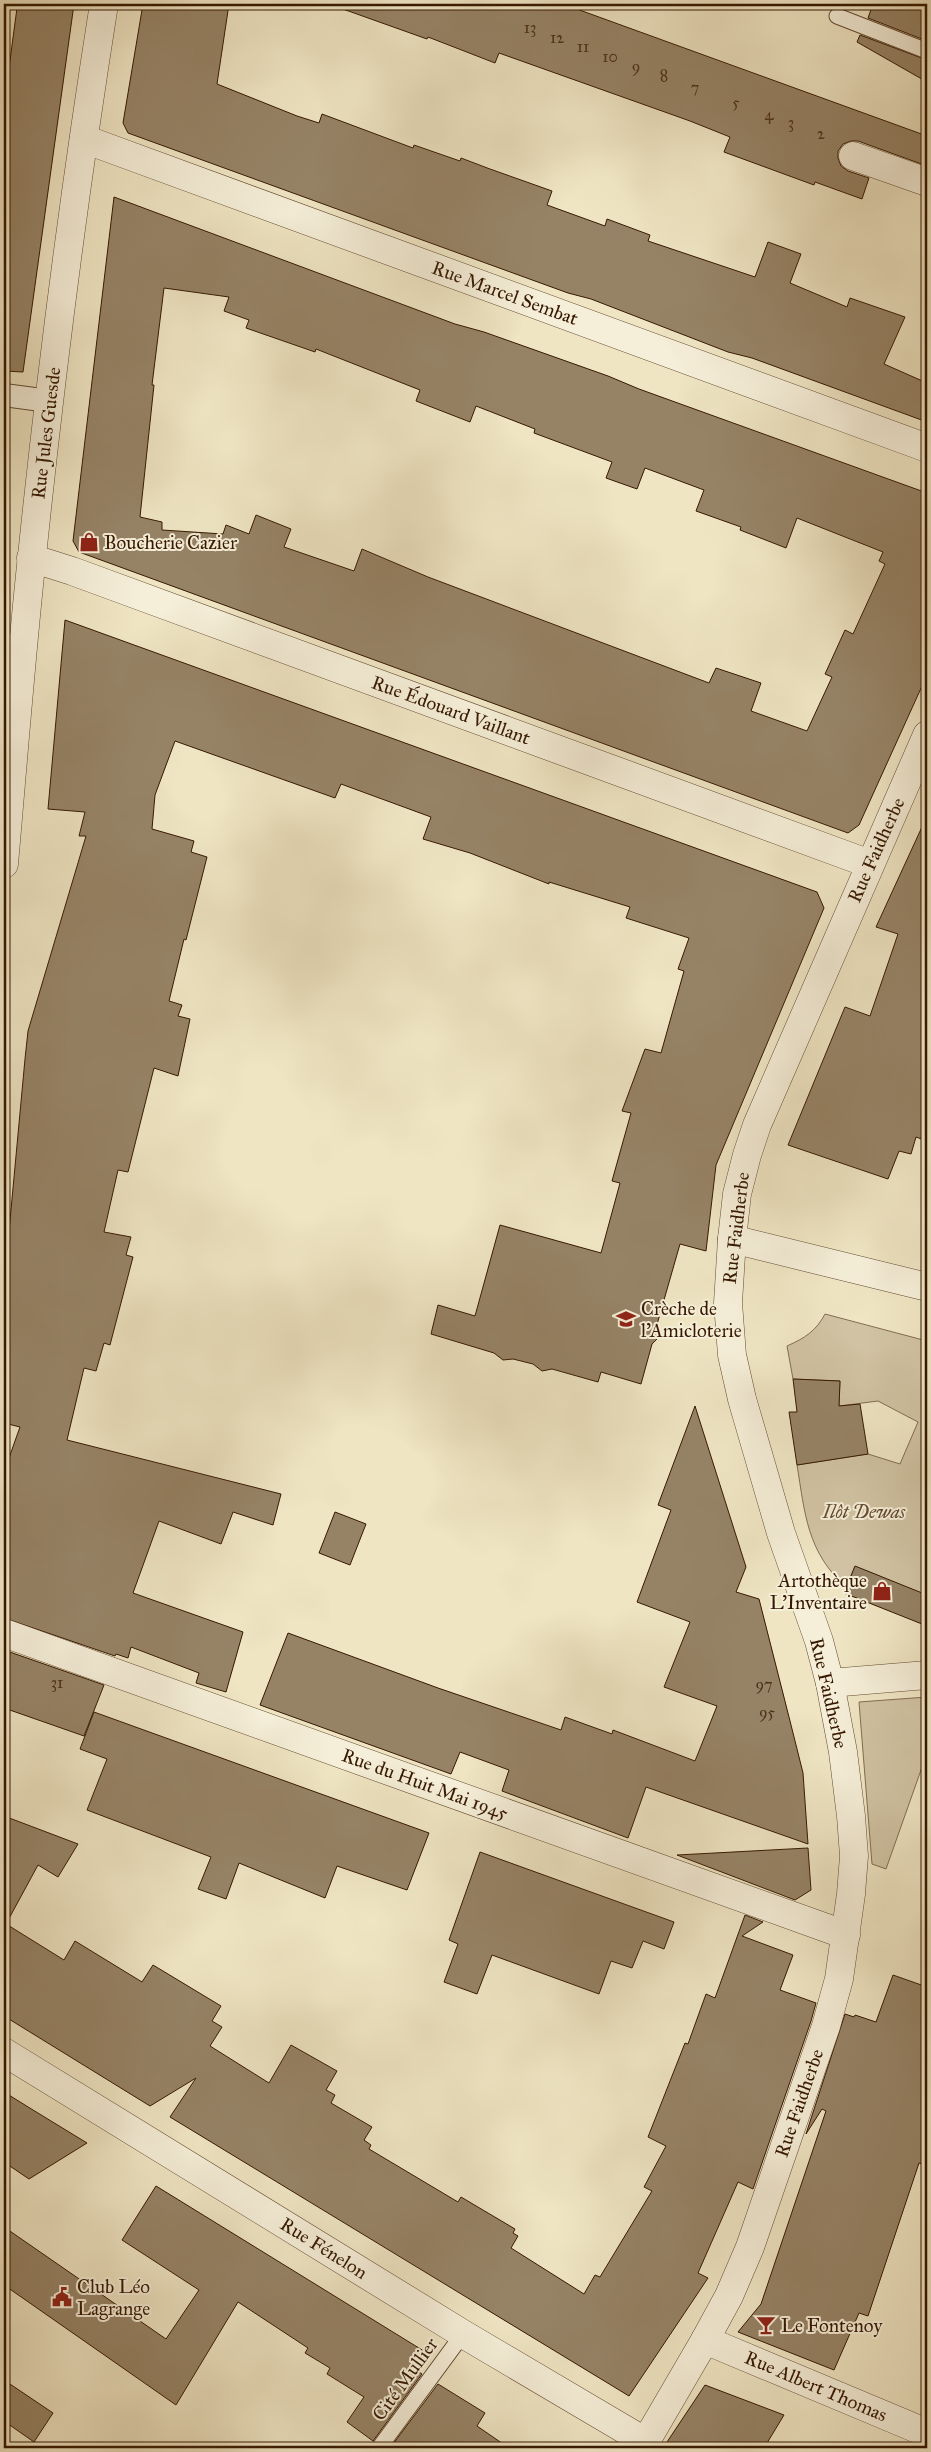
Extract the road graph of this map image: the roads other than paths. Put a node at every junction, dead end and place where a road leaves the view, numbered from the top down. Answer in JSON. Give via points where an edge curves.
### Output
{"nodes":[{"id":1,"x":104,"y":4,"type":"edge"},
{"id":2,"x":837,"y":16,"type":"dead end"},
{"id":3,"x":927,"y":51,"type":"edge"},
{"id":4,"x":84,"y":139,"type":"junction"},
{"id":5,"x":853,"y":156,"type":"dead end"},
{"id":6,"x":927,"y":182,"type":"edge"},
{"id":7,"x":4,"y":396,"type":"edge"},
{"id":8,"x":49,"y":401,"type":"junction"},
{"id":9,"x":927,"y":448,"type":"edge"},
{"id":10,"x":31,"y":558,"type":"junction"},
{"id":11,"x":927,"y":735,"type":"edge"},
{"id":12,"x":4,"y":864,"type":"edge"},
{"id":13,"x":870,"y":864,"type":"junction"},
{"id":14,"x":732,"y":1239,"type":"junction"},
{"id":15,"x":927,"y":1287,"type":"edge"},
{"id":16,"x":4,"y":1633,"type":"edge"},
{"id":17,"x":927,"y":1675,"type":"edge"},
{"id":18,"x":830,"y":1683,"type":"junction"},
{"id":19,"x":846,"y":1935,"type":"junction"},
{"id":20,"x":4,"y":2052,"type":"edge"},
{"id":21,"x":463,"y":2334,"type":"junction"},
{"id":22,"x":706,"y":2340,"type":"junction"},
{"id":23,"x":927,"y":2433,"type":"edge"},
{"id":24,"x":644,"y":2445,"type":"edge"},
{"id":25,"x":379,"y":2448,"type":"edge"}],
"edges":[{"from":1,"to":4,"type":"street","name":"Rue Jules Guesde"},
{"from":2,"to":3,"type":"lane"},
{"from":4,"to":8,"type":"street","name":"Rue Jules Guesde"},
{"from":4,"to":9,"type":"street","name":"Rue Marcel Sembat"},
{"from":5,"to":6,"type":"street"},
{"from":7,"to":8,"type":"street"},
{"from":8,"to":10,"type":"street","name":"Rue Jules Guesde"},
{"from":10,"to":12,"type":"street","name":"Rue Jules Guesde"},
{"from":10,"to":13,"type":"street","name":"Rue Édouard Vaillant"},
{"from":11,"to":13,"type":"street","name":"Rue Faidherbe"},
{"from":13,"to":14,"type":"street","name":"Rue Faidherbe","via":[[752,1140],[737,1194]]},
{"from":14,"to":15,"type":"street"},
{"from":14,"to":18,"type":"street","name":"Rue Faidherbe","via":[[728,1303],[737,1378],[781,1533],[819,1641]]},
{"from":16,"to":19,"type":"street","name":"Rue du Huit Mai 1945"},
{"from":17,"to":18,"type":"street"},
{"from":18,"to":19,"type":"street","name":"Rue Faidherbe","via":[[843,1752],[854,1856]]},
{"from":19,"to":22,"type":"street","name":"Rue Faidherbe","via":[[839,1979],[826,2026],[756,2229],[729,2296]]},
{"from":20,"to":21,"type":"street","name":"Rue Fénelon"},
{"from":21,"to":24,"type":"street","name":"Rue Fénelon"},
{"from":21,"to":25,"type":"lane","name":"Cité Mullier"},
{"from":22,"to":23,"type":"street","name":"Rue Albert Thomas"},
{"from":22,"to":24,"type":"street","name":"Rue Faidherbe"}]}
